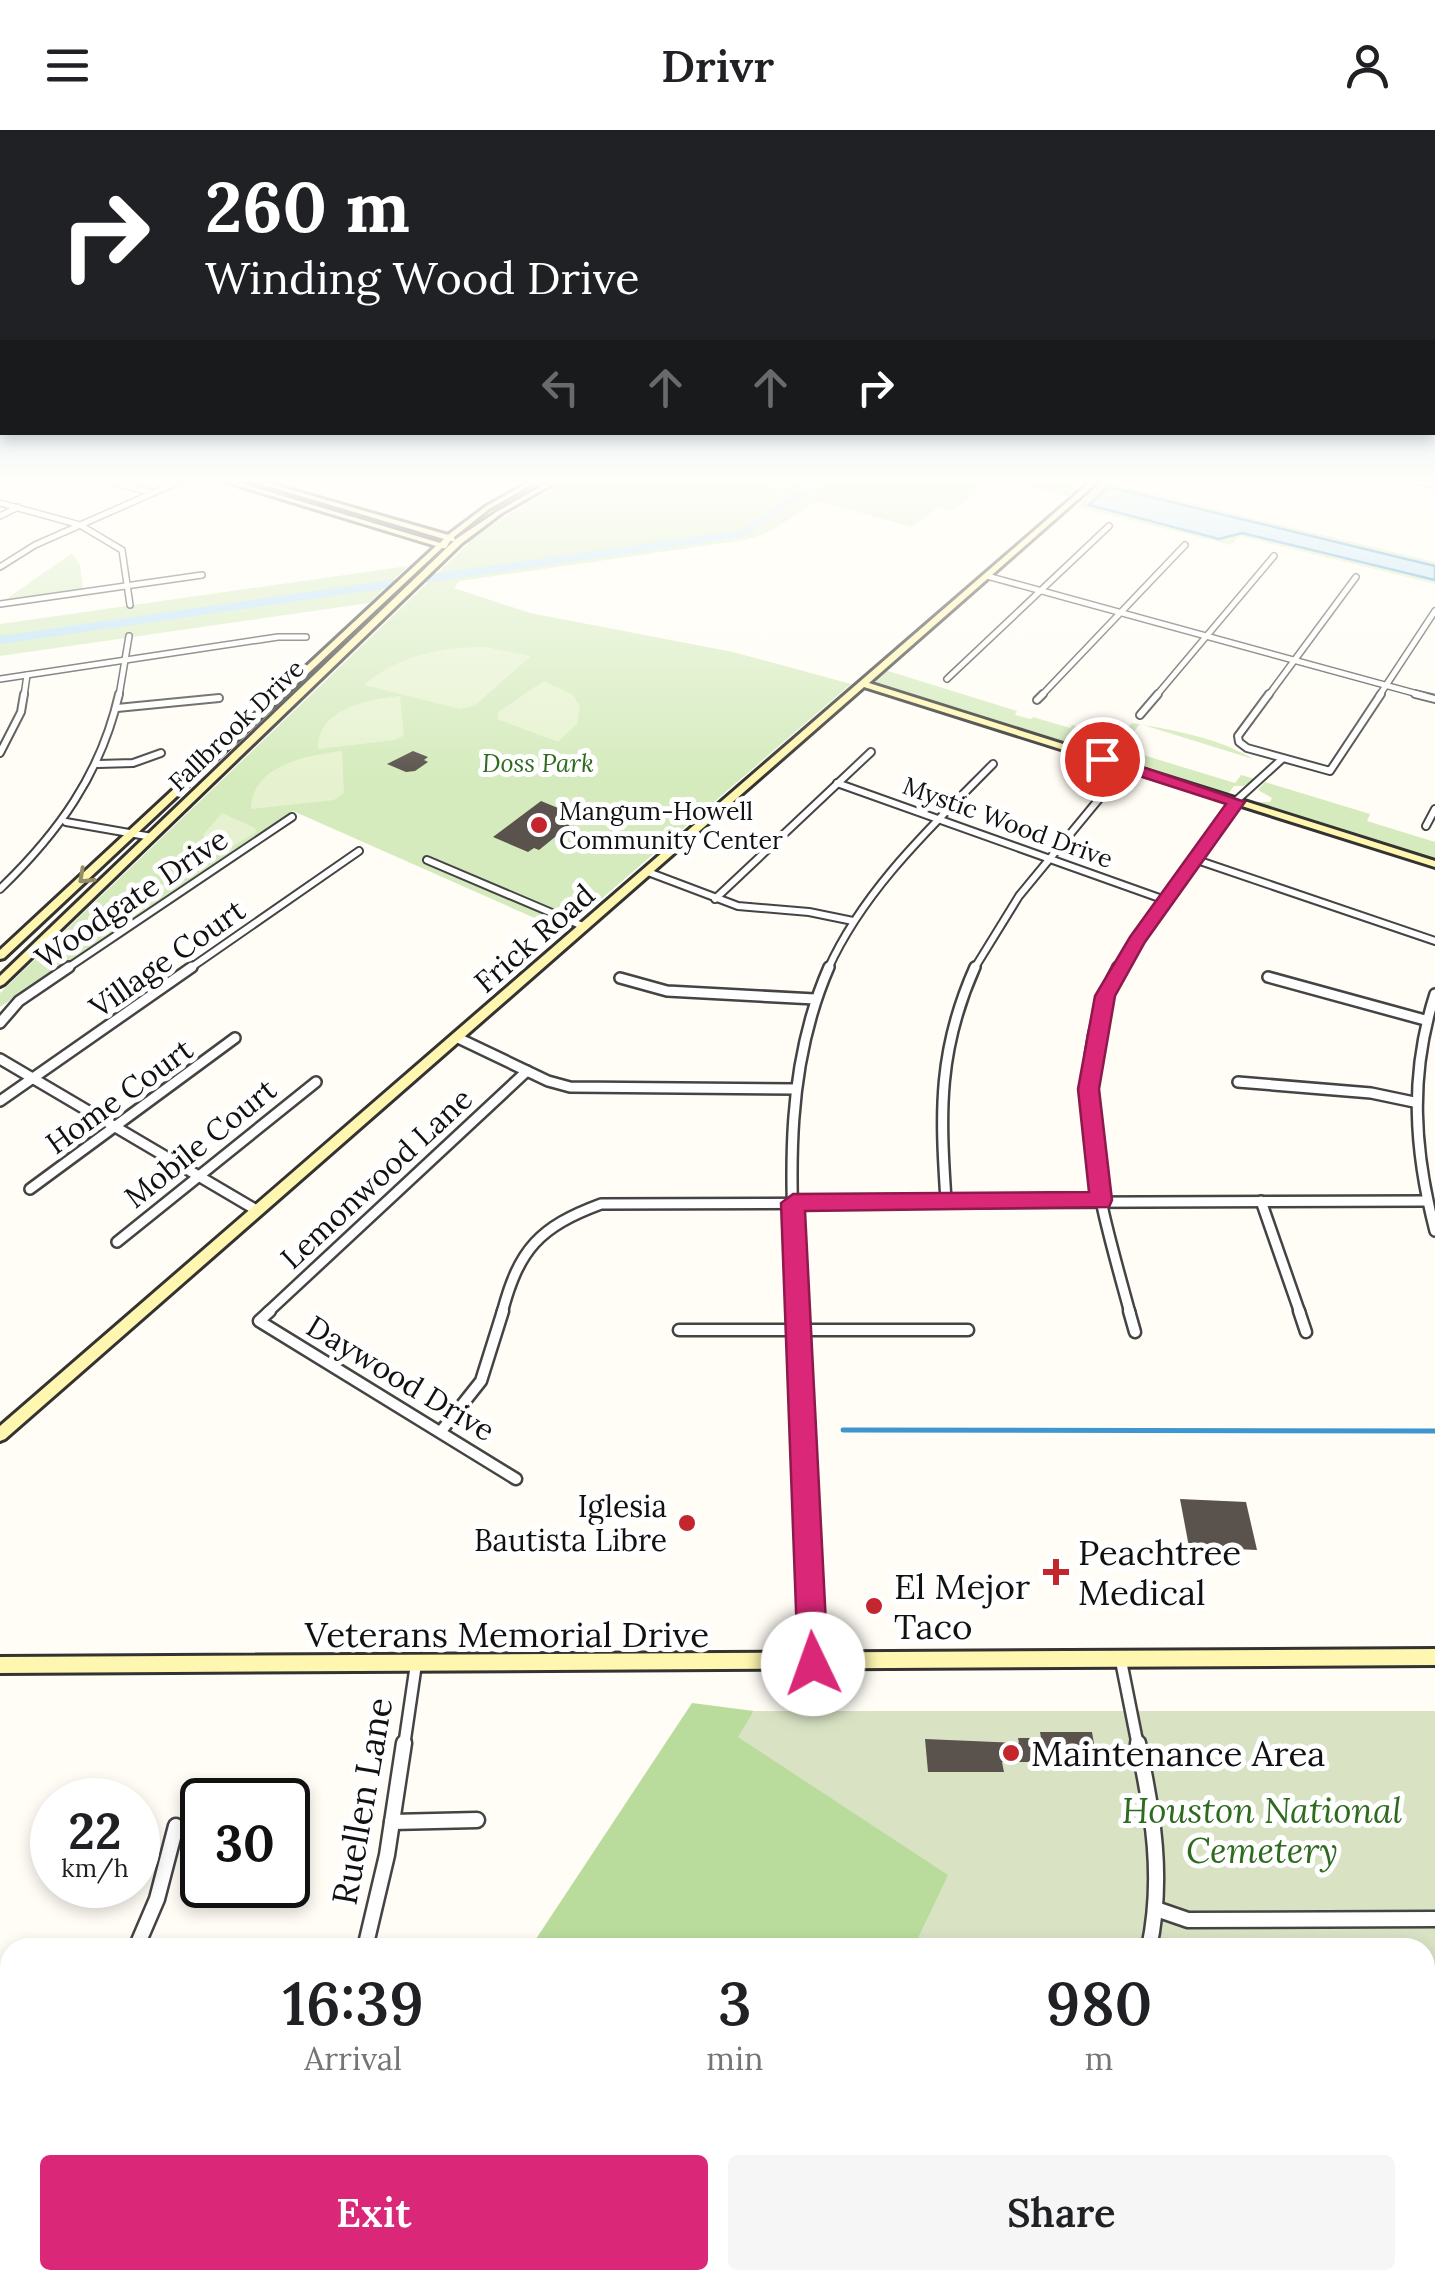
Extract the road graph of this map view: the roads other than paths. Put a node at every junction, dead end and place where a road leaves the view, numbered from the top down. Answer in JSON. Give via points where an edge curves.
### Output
{"nodes":[{"id":1,"x":127,"y":579,"type":"edge"},
{"id":2,"x":177,"y":579,"type":"edge"},
{"id":3,"x":403,"y":579,"type":"edge"},
{"id":4,"x":419,"y":579,"type":"edge"},
{"id":5,"x":984,"y":579,"type":"edge"},
{"id":6,"x":997,"y":579,"type":"edge"},
{"id":7,"x":1053,"y":579,"type":"edge"},
{"id":8,"x":1153,"y":579,"type":"edge"},
{"id":9,"x":1255,"y":579,"type":"edge"},
{"id":10,"x":1355,"y":579,"type":"edge"},
{"id":11,"x":128,"y":586,"type":"junction"},
{"id":12,"x":1040,"y":591,"type":"junction"},
{"id":13,"x":0,"y":604,"type":"edge"},
{"id":14,"x":130,"y":605,"type":"dead end"},
{"id":15,"x":1435,"y":611,"type":"edge"},
{"id":16,"x":1120,"y":613,"type":"junction"},
{"id":17,"x":129,"y":636,"type":"dead end"},
{"id":18,"x":306,"y":636,"type":"dead end"},
{"id":19,"x":1206,"y":636,"type":"junction"},
{"id":20,"x":336,"y":642,"type":"junction"},
{"id":21,"x":350,"y":645,"type":"junction"},
{"id":22,"x":126,"y":660,"type":"junction"},
{"id":23,"x":1294,"y":660,"type":"junction"},
{"id":24,"x":28,"y":676,"type":"junction"},
{"id":25,"x":947,"y":679,"type":"dead end"},
{"id":26,"x":0,"y":680,"type":"edge"},
{"id":27,"x":863,"y":684,"type":"junction"},
{"id":28,"x":1388,"y":686,"type":"junction"},
{"id":29,"x":219,"y":698,"type":"dead end"},
{"id":30,"x":1435,"y":699,"type":"edge"},
{"id":31,"x":1037,"y":700,"type":"dead end"},
{"id":32,"x":117,"y":708,"type":"junction"},
{"id":33,"x":1140,"y":714,"type":"dead end"},
{"id":34,"x":244,"y":728,"type":"junction"},
{"id":35,"x":263,"y":732,"type":"junction"},
{"id":36,"x":871,"y":752,"type":"dead end"},
{"id":37,"x":0,"y":753,"type":"edge"},
{"id":38,"x":162,"y":753,"type":"dead end"},
{"id":39,"x":1282,"y":759,"type":"junction"},
{"id":40,"x":98,"y":764,"type":"junction"},
{"id":41,"x":993,"y":764,"type":"dead end"},
{"id":42,"x":1330,"y":772,"type":"joint"},
{"id":43,"x":837,"y":784,"type":"junction"},
{"id":44,"x":1100,"y":799,"type":"dead end"},
{"id":45,"x":1236,"y":802,"type":"junction"},
{"id":46,"x":1435,"y":809,"type":"edge"},
{"id":47,"x":292,"y":817,"type":"dead end"},
{"id":48,"x":940,"y":819,"type":"junction"},
{"id":49,"x":66,"y":822,"type":"junction"},
{"id":50,"x":1426,"y":826,"type":"dead end"},
{"id":51,"x":131,"y":834,"type":"junction"},
{"id":52,"x":152,"y":838,"type":"junction"},
{"id":53,"x":359,"y":852,"type":"dead end"},
{"id":54,"x":1050,"y":858,"type":"junction"},
{"id":55,"x":1194,"y":859,"type":"junction"},
{"id":56,"x":428,"y":860,"type":"dead end"},
{"id":57,"x":1435,"y":864,"type":"edge"},
{"id":58,"x":648,"y":872,"type":"junction"},
{"id":59,"x":0,"y":889,"type":"edge"},
{"id":60,"x":715,"y":899,"type":"junction"},
{"id":61,"x":1165,"y":900,"type":"junction"},
{"id":62,"x":854,"y":921,"type":"junction"},
{"id":63,"x":585,"y":927,"type":"junction"},
{"id":64,"x":1435,"y":940,"type":"edge"},
{"id":65,"x":0,"y":959,"type":"edge"},
{"id":66,"x":17,"y":966,"type":"junction"},
{"id":67,"x":1268,"y":977,"type":"dead end"},
{"id":68,"x":620,"y":978,"type":"dead end"},
{"id":69,"x":0,"y":982,"type":"edge"},
{"id":70,"x":1435,"y":994,"type":"edge"},
{"id":71,"x":815,"y":999,"type":"junction"},
{"id":72,"x":1425,"y":1020,"type":"junction"},
{"id":73,"x":0,"y":1023,"type":"edge"},
{"id":74,"x":234,"y":1038,"type":"dead end"},
{"id":75,"x":458,"y":1038,"type":"junction"},
{"id":76,"x":0,"y":1058,"type":"edge"},
{"id":77,"x":527,"y":1071,"type":"junction"},
{"id":78,"x":34,"y":1077,"type":"junction"},
{"id":79,"x":316,"y":1082,"type":"dead end"},
{"id":80,"x":1238,"y":1082,"type":"dead end"},
{"id":81,"x":795,"y":1089,"type":"junction"},
{"id":82,"x":0,"y":1102,"type":"edge"},
{"id":83,"x":1414,"y":1102,"type":"junction"},
{"id":84,"x":116,"y":1126,"type":"junction"},
{"id":85,"x":197,"y":1176,"type":"junction"},
{"id":86,"x":30,"y":1189,"type":"dead end"},
{"id":87,"x":946,"y":1200,"type":"junction"},
{"id":88,"x":1101,"y":1200,"type":"junction"},
{"id":89,"x":1261,"y":1201,"type":"junction"},
{"id":90,"x":1426,"y":1201,"type":"junction"},
{"id":91,"x":793,"y":1203,"type":"junction"},
{"id":92,"x":258,"y":1211,"type":"junction"},
{"id":93,"x":1435,"y":1231,"type":"edge"},
{"id":94,"x":117,"y":1242,"type":"dead end"},
{"id":95,"x":259,"y":1321,"type":"joint"},
{"id":96,"x":679,"y":1330,"type":"dead end"},
{"id":97,"x":798,"y":1330,"type":"junction"},
{"id":98,"x":968,"y":1330,"type":"dead end"},
{"id":99,"x":1135,"y":1332,"type":"dead end"},
{"id":100,"x":1306,"y":1332,"type":"dead end"},
{"id":101,"x":442,"y":1430,"type":"junction"},
{"id":102,"x":0,"y":1434,"type":"edge"},
{"id":103,"x":516,"y":1480,"type":"dead end"},
{"id":104,"x":1435,"y":1658,"type":"edge"},
{"id":105,"x":1121,"y":1661,"type":"junction"},
{"id":106,"x":416,"y":1664,"type":"junction"},
{"id":107,"x":813,"y":1664,"type":"junction"},
{"id":108,"x":0,"y":1665,"type":"edge"},
{"id":109,"x":478,"y":1820,"type":"dead end"},
{"id":110,"x":392,"y":1822,"type":"junction"},
{"id":111,"x":176,"y":1826,"type":"dead end"},
{"id":112,"x":1159,"y":1910,"type":"junction"},
{"id":113,"x":1435,"y":1919,"type":"edge"},
{"id":114,"x":140,"y":1938,"type":"edge"},
{"id":115,"x":366,"y":1938,"type":"edge"},
{"id":116,"x":1151,"y":1938,"type":"edge"}],
"edges":[{"from":1,"to":11,"type":"street"},
{"from":2,"to":11,"type":"street"},
{"from":3,"to":20,"type":"street","name":"Fallbrook Drive"},
{"from":4,"to":21,"type":"street","name":"Fallbrook Drive"},
{"from":5,"to":27,"type":"street","name":"Frick Road"},
{"from":6,"to":12,"type":"street"},
{"from":7,"to":12,"type":"street"},
{"from":8,"to":16,"type":"street"},
{"from":9,"to":19,"type":"street"},
{"from":10,"to":23,"type":"street"},
{"from":11,"to":13,"type":"street"},
{"from":11,"to":14,"type":"street"},
{"from":12,"to":16,"type":"street"},
{"from":12,"to":25,"type":"street"},
{"from":15,"to":28,"type":"street"},
{"from":16,"to":19,"type":"street"},
{"from":16,"to":31,"type":"street"},
{"from":17,"to":22,"type":"street"},
{"from":18,"to":22,"type":"street"},
{"from":19,"to":23,"type":"street"},
{"from":19,"to":33,"type":"street"},
{"from":20,"to":21,"type":"street"},
{"from":20,"to":34,"type":"street","name":"Fallbrook Drive"},
{"from":21,"to":35,"type":"street","name":"Fallbrook Drive"},
{"from":22,"to":24,"type":"street"},
{"from":22,"to":32,"type":"street"},
{"from":23,"to":28,"type":"street"},
{"from":23,"to":39,"type":"street","via":[[1238,736],[1248,748]]},
{"from":24,"to":26,"type":"street"},
{"from":24,"to":37,"type":"street","via":[[21,712]]},
{"from":27,"to":45,"type":"street"},
{"from":27,"to":58,"type":"street","name":"Frick Road"},
{"from":28,"to":30,"type":"street"},
{"from":28,"to":42,"type":"street"},
{"from":29,"to":32,"type":"street"},
{"from":32,"to":40,"type":"street"},
{"from":34,"to":35,"type":"street"},
{"from":34,"to":51,"type":"street","name":"Fallbrook Drive"},
{"from":35,"to":52,"type":"street","name":"Fallbrook Drive"},
{"from":36,"to":43,"type":"street"},
{"from":38,"to":40,"type":"street"},
{"from":39,"to":42,"type":"street"},
{"from":39,"to":45,"type":"street"},
{"from":40,"to":49,"type":"street"},
{"from":41,"to":48,"type":"street"},
{"from":43,"to":48,"type":"street","name":"Mystic Wood Drive"},
{"from":43,"to":60,"type":"street"},
{"from":44,"to":54,"type":"street"},
{"from":45,"to":55,"type":"street"},
{"from":45,"to":57,"type":"street"},
{"from":46,"to":50,"type":"street"},
{"from":47,"to":73,"type":"street","name":"Woodgate Drive","via":[[19,1001]]},
{"from":48,"to":54,"type":"street","name":"Mystic Wood Drive"},
{"from":48,"to":62,"type":"street"},
{"from":49,"to":51,"type":"street"},
{"from":49,"to":59,"type":"street"},
{"from":51,"to":52,"type":"street"},
{"from":51,"to":65,"type":"street","name":"Fallbrook Drive","one_way":true},
{"from":52,"to":66,"type":"street","name":"Fallbrook Drive"},
{"from":53,"to":78,"type":"street","name":"Village Court"},
{"from":54,"to":61,"type":"street","name":"Mystic Wood Drive"},
{"from":54,"to":87,"type":"street","via":[[990,933],[950,1030],[940,1086]]},
{"from":55,"to":61,"type":"street"},
{"from":55,"to":64,"type":"street"},
{"from":56,"to":63,"type":"street"},
{"from":58,"to":60,"type":"street"},
{"from":58,"to":63,"type":"street","name":"Frick Road"},
{"from":60,"to":62,"type":"street"},
{"from":61,"to":88,"type":"street","via":[[1120,966],[1098,1024],[1088,1089]]},
{"from":62,"to":71,"type":"street"},
{"from":63,"to":75,"type":"street","name":"Frick Road"},
{"from":65,"to":66,"type":"street"},
{"from":66,"to":69,"type":"street","name":"Fallbrook Drive"},
{"from":67,"to":72,"type":"street"},
{"from":68,"to":71,"type":"street","via":[[667,991]]},
{"from":70,"to":72,"type":"street"},
{"from":71,"to":81,"type":"street"},
{"from":72,"to":83,"type":"street"},
{"from":74,"to":84,"type":"street","name":"Home Court"},
{"from":75,"to":77,"type":"street"},
{"from":75,"to":92,"type":"street","name":"Frick Road"},
{"from":76,"to":78,"type":"street"},
{"from":77,"to":81,"type":"street","via":[[592,1089]]},
{"from":77,"to":95,"type":"street","name":"Lemonwood Lane"},
{"from":78,"to":82,"type":"street","name":"Village Court"},
{"from":78,"to":84,"type":"street"},
{"from":79,"to":85,"type":"street","name":"Mobile Court"},
{"from":80,"to":83,"type":"street"},
{"from":81,"to":91,"type":"street"},
{"from":83,"to":90,"type":"street"},
{"from":84,"to":85,"type":"street"},
{"from":84,"to":86,"type":"street","name":"Home Court"},
{"from":85,"to":92,"type":"street"},
{"from":85,"to":94,"type":"street","name":"Mobile Court"},
{"from":87,"to":88,"type":"street"},
{"from":87,"to":91,"type":"street"},
{"from":88,"to":89,"type":"street"},
{"from":88,"to":99,"type":"street"},
{"from":89,"to":90,"type":"street"},
{"from":89,"to":100,"type":"street"},
{"from":90,"to":93,"type":"street"},
{"from":91,"to":97,"type":"street"},
{"from":91,"to":101,"type":"street","via":[[626,1201],[560,1220],[514,1269],[480,1384]]},
{"from":92,"to":102,"type":"street","name":"Frick Road"},
{"from":95,"to":101,"type":"street","name":"Daywood Drive"},
{"from":96,"to":97,"type":"street"},
{"from":97,"to":98,"type":"street"},
{"from":97,"to":107,"type":"street"},
{"from":101,"to":103,"type":"street","name":"Daywood Drive"},
{"from":104,"to":105,"type":"street","name":"Veterans Memorial Drive"},
{"from":105,"to":107,"type":"street","name":"Veterans Memorial Drive"},
{"from":105,"to":112,"type":"street","via":[[1159,1861]]},
{"from":106,"to":107,"type":"street","name":"Veterans Memorial Drive"},
{"from":106,"to":108,"type":"street","name":"Veterans Memorial Drive"},
{"from":106,"to":110,"type":"street","name":"Ruellen Lane"},
{"from":109,"to":110,"type":"street"},
{"from":110,"to":115,"type":"street","name":"Ruellen Lane"},
{"from":111,"to":114,"type":"street"},
{"from":112,"to":113,"type":"street","via":[[1188,1920]]},
{"from":112,"to":116,"type":"street"}]}
